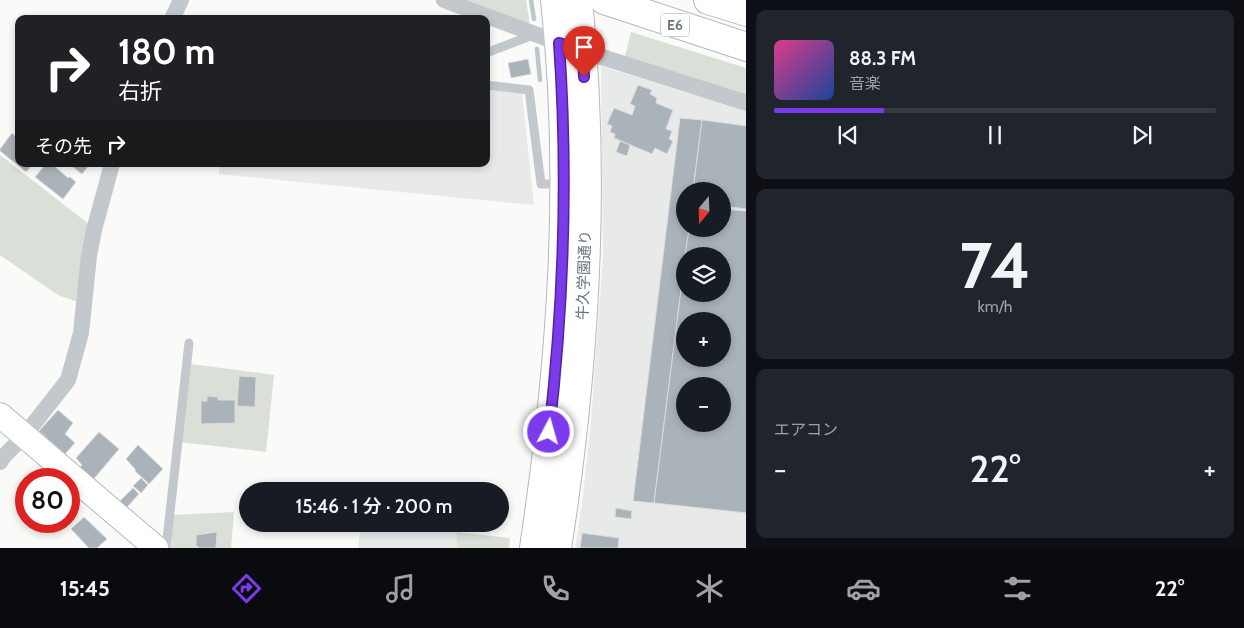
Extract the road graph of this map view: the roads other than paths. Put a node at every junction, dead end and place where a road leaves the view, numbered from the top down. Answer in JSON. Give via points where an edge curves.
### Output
{"nodes":[{"id":1,"x":181,"y":0,"type":"edge"},
{"id":2,"x":444,"y":0,"type":"edge"},
{"id":3,"x":604,"y":0,"type":"edge"},
{"id":4,"x":708,"y":0,"type":"edge"},
{"id":5,"x":567,"y":9,"type":"edge"},
{"id":6,"x":746,"y":12,"type":"edge"},
{"id":7,"x":174,"y":15,"type":"edge"},
{"id":8,"x":482,"y":15,"type":"edge"},
{"id":9,"x":490,"y":18,"type":"edge"},
{"id":10,"x":533,"y":35,"type":"junction"},
{"id":11,"x":571,"y":47,"type":"junction"},
{"id":12,"x":746,"y":47,"type":"edge"},
{"id":13,"x":490,"y":51,"type":"edge"},
{"id":14,"x":490,"y":85,"type":"edge"},
{"id":15,"x":746,"y":103,"type":"edge"},
{"id":16,"x":111,"y":167,"type":"edge"},
{"id":17,"x":564,"y":184,"type":"junction"},
{"id":18,"x":189,"y":343,"type":"dead end"},
{"id":19,"x":0,"y":415,"type":"edge"},
{"id":20,"x":24,"y":436,"type":"junction"},
{"id":21,"x":0,"y":462,"type":"edge"},
{"id":22,"x":156,"y":548,"type":"edge"},
{"id":23,"x":166,"y":548,"type":"edge"},
{"id":24,"x":534,"y":548,"type":"edge"},
{"id":25,"x":557,"y":548,"type":"edge"}],
"edges":[{"from":1,"to":7,"type":"street"},
{"from":2,"to":8,"type":"street"},
{"from":3,"to":12,"type":"highway","number":"E6"},
{"from":4,"to":6,"type":"highway"},
{"from":5,"to":11,"type":"highway","name":"牛久学園通り"},
{"from":9,"to":10,"type":"street"},
{"from":10,"to":11,"type":"street"},
{"from":10,"to":13,"type":"lane"},
{"from":11,"to":15,"type":"street"},
{"from":11,"to":17,"type":"highway","name":"牛久学園通り","via":[[562,92]]},
{"from":11,"to":25,"type":"highway","name":"牛久学園通り","via":[[586,151],[584,288],[577,392]]},
{"from":14,"to":17,"type":"lane","via":[[529,90],[541,184]]},
{"from":16,"to":20,"type":"street","via":[[92,239],[81,333],[68,380]]},
{"from":17,"to":24,"type":"highway","name":"牛久学園通り","via":[[564,241],[555,379]]},
{"from":18,"to":23,"type":"lane"},
{"from":19,"to":20,"type":"street"},
{"from":20,"to":21,"type":"street"},
{"from":20,"to":22,"type":"street"}]}
